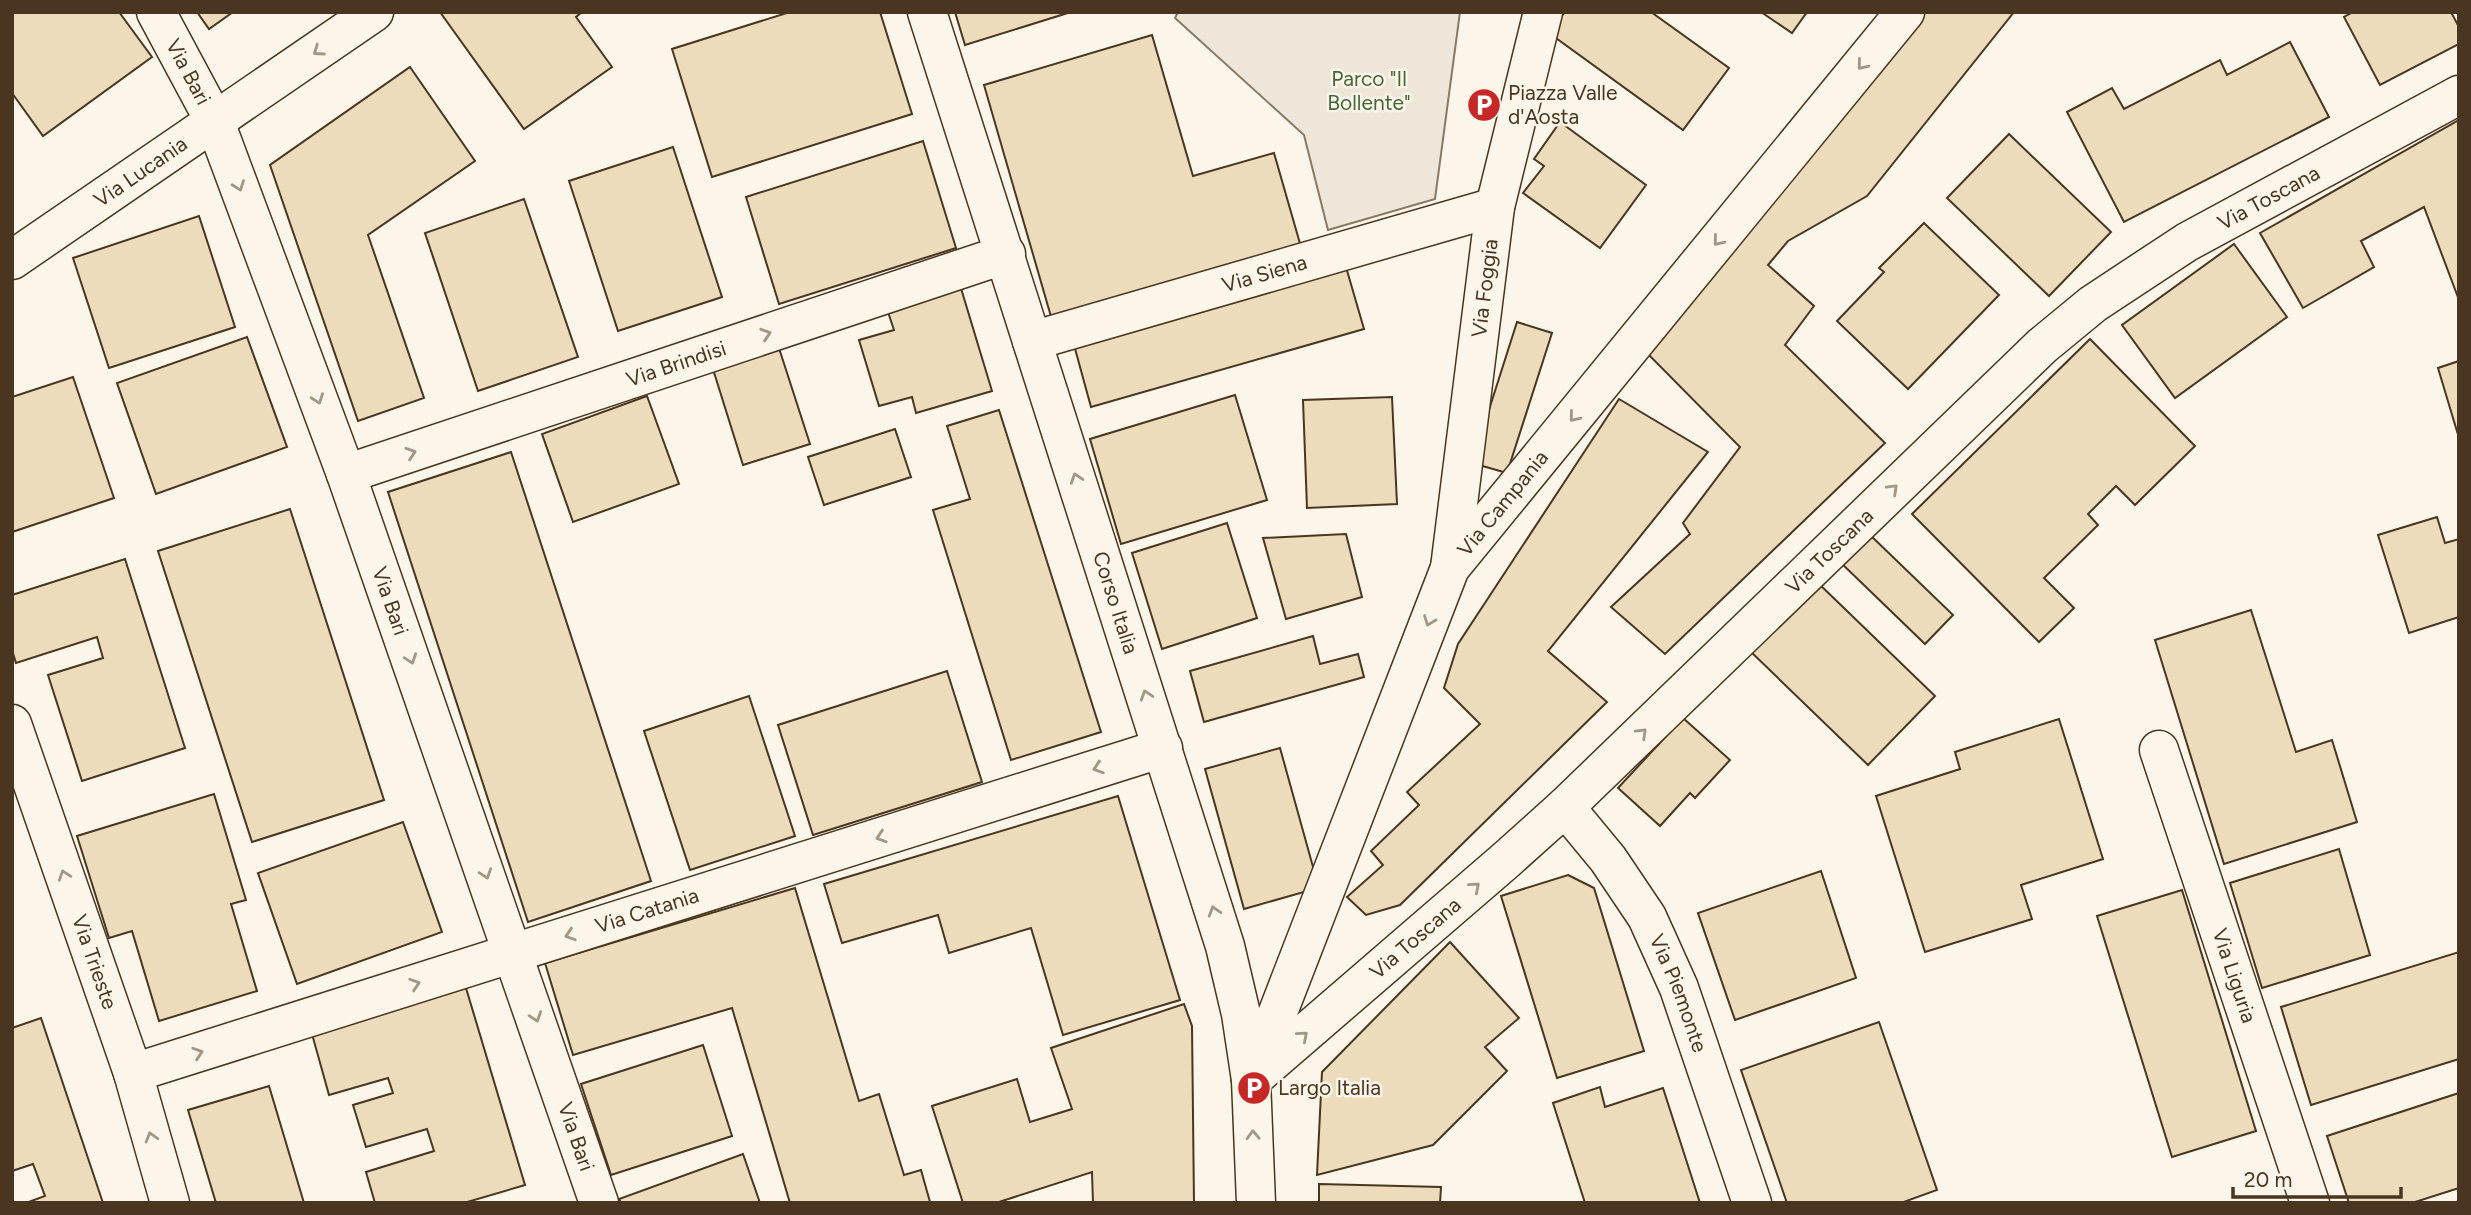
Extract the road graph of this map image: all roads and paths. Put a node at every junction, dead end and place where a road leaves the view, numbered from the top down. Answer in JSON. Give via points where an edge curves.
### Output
{"nodes":[{"id":1,"x":156,"y":12,"type":"edge"},
{"id":2,"x":374,"y":12,"type":"edge"},
{"id":3,"x":927,"y":12,"type":"edge"},
{"id":4,"x":1543,"y":12,"type":"edge"},
{"id":5,"x":1905,"y":12,"type":"edge"},
{"id":6,"x":2459,"y":95,"type":"edge"},
{"id":7,"x":215,"y":122,"type":"junction"},
{"id":8,"x":1495,"y":206,"type":"junction"},
{"id":9,"x":1006,"y":254,"type":"junction"},
{"id":10,"x":12,"y":260,"type":"edge"},
{"id":11,"x":1032,"y":341,"type":"junction"},
{"id":12,"x":346,"y":474,"type":"junction"},
{"id":13,"x":1450,"y":568,"type":"junction"},
{"id":14,"x":12,"y":724,"type":"edge"},
{"id":15,"x":1163,"y":748,"type":"junction"},
{"id":16,"x":2159,"y":750,"type":"dead end"},
{"id":17,"x":1565,"y":807,"type":"junction"},
{"id":18,"x":513,"y":953,"type":"junction"},
{"id":19,"x":133,"y":1073,"type":"junction"},
{"id":20,"x":1251,"y":1080,"type":"junction"},
{"id":21,"x":170,"y":1203,"type":"edge"},
{"id":22,"x":600,"y":1203,"type":"edge"},
{"id":23,"x":1256,"y":1203,"type":"edge"},
{"id":24,"x":1752,"y":1203,"type":"edge"},
{"id":25,"x":2310,"y":1203,"type":"edge"}],
"edges":[{"from":1,"to":7,"type":"street","name":"Via Bari"},
{"from":2,"to":7,"type":"street","name":"Via Lucania","one_way":true},
{"from":3,"to":9,"type":"street","name":"Corso Italia"},
{"from":4,"to":8,"type":"street","name":"Via Foggia"},
{"from":5,"to":13,"type":"street","name":"Via Campania","one_way":true},
{"from":17,"to":6,"type":"street","name":"Via Toscana","one_way":true,"via":[[1998,386],[2093,304],[2220,223]]},
{"from":7,"to":10,"type":"street","name":"Via Lucania"},
{"from":7,"to":12,"type":"street","name":"Via Bari","one_way":true},
{"from":8,"to":11,"type":"street","name":"Via Siena"},
{"from":8,"to":13,"type":"street","name":"Via Foggia"},
{"from":9,"to":11,"type":"street","name":"Corso Italia"},
{"from":12,"to":9,"type":"street","name":"Via Brindisi","one_way":true},
{"from":15,"to":11,"type":"street","name":"Corso Italia","one_way":true},
{"from":12,"to":18,"type":"street","name":"Via Bari","one_way":true},
{"from":13,"to":20,"type":"street","name":"Via Campania","one_way":true},
{"from":19,"to":14,"type":"street","name":"Via Trieste","one_way":true},
{"from":15,"to":18,"type":"street","name":"Via Catania","one_way":true},
{"from":20,"to":15,"type":"street","name":"Corso Italia","one_way":true,"via":[[1225,946]]},
{"from":16,"to":25,"type":"street","name":"Via Liguria"},
{"from":20,"to":17,"type":"street","name":"Via Toscana","one_way":true},
{"from":17,"to":24,"type":"street","name":"Via Piemonte","via":[[1647,917],[1679,988]]},
{"from":19,"to":18,"type":"street","name":"Via Catania","one_way":true},
{"from":18,"to":22,"type":"street","name":"Via Bari","one_way":true},
{"from":21,"to":19,"type":"street","name":"Via Trieste","one_way":true},
{"from":23,"to":20,"type":"street","name":"Corso Italia","one_way":true}]}
